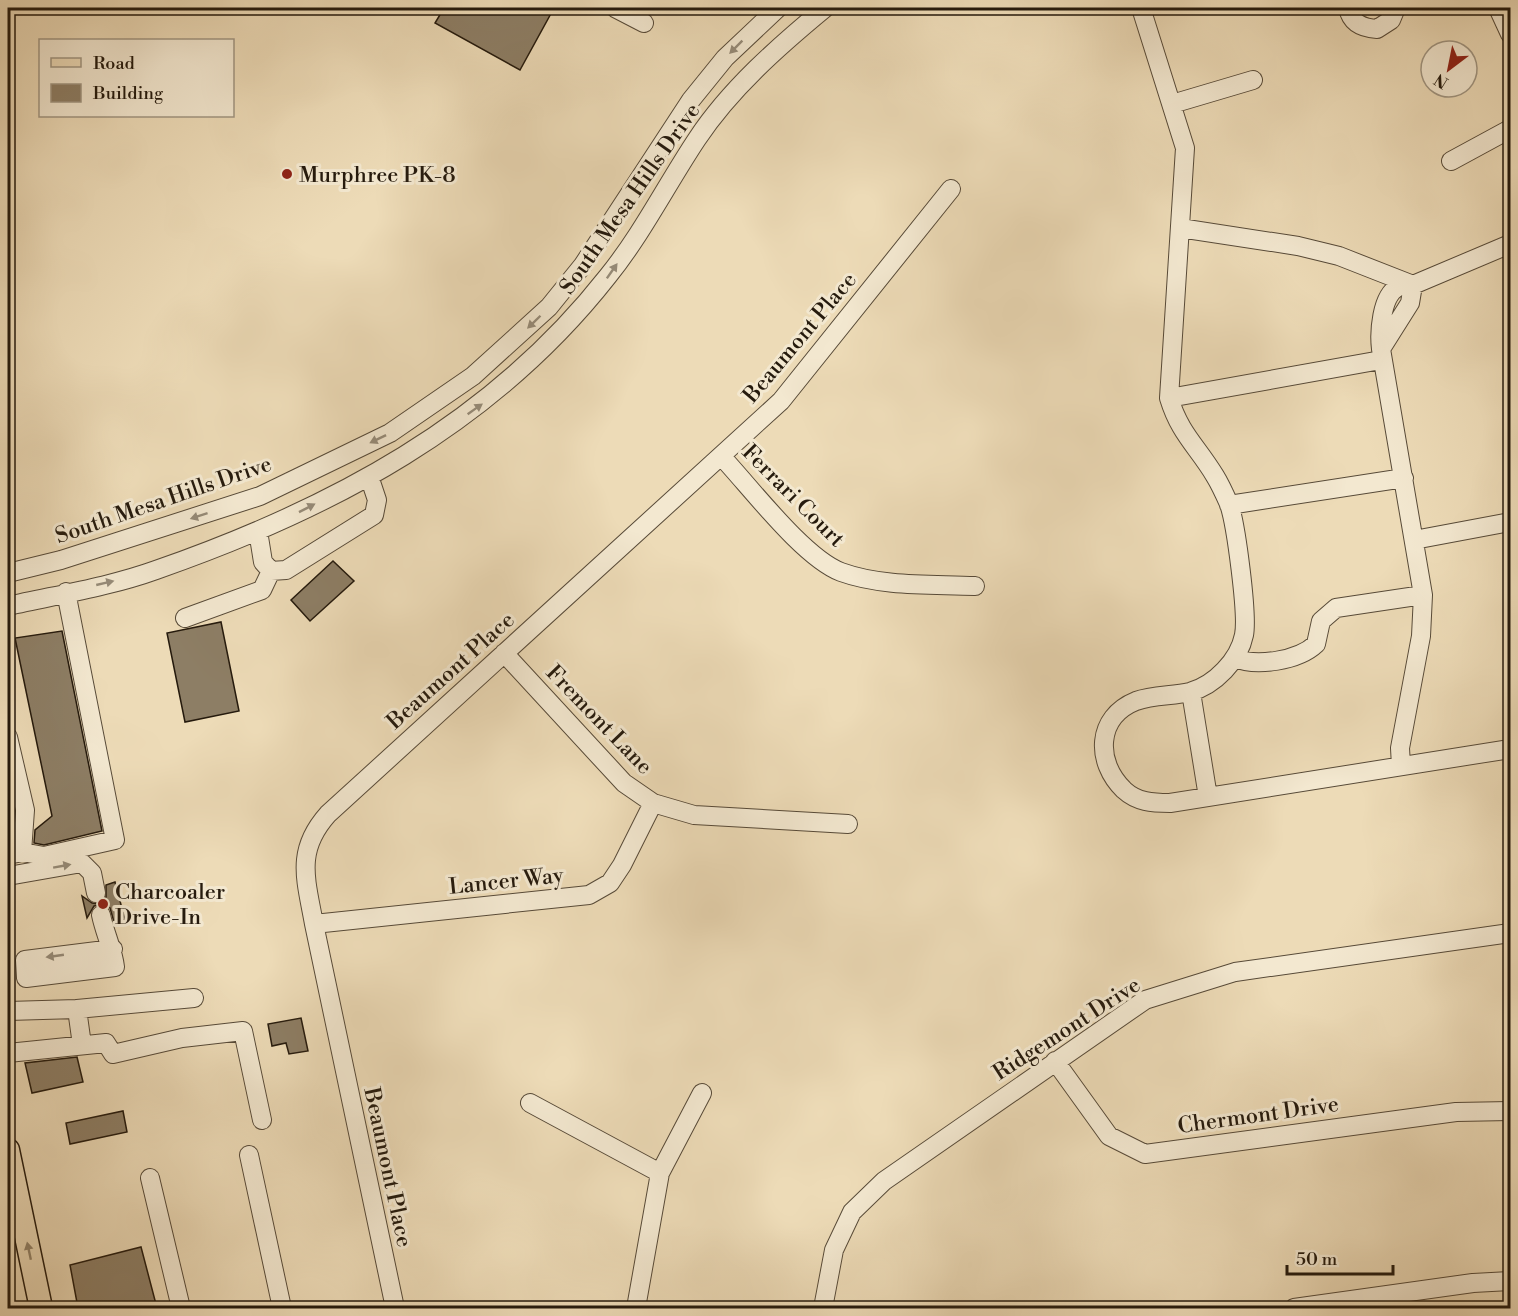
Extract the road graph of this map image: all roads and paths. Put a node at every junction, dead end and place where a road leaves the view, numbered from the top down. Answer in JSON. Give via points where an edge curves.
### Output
{"nodes":[{"id":1,"x":615,"y":8,"type":"edge"},
{"id":2,"x":778,"y":8,"type":"edge"},
{"id":3,"x":825,"y":8,"type":"edge"},
{"id":4,"x":1141,"y":8,"type":"edge"},
{"id":5,"x":1348,"y":8,"type":"edge"},
{"id":6,"x":1396,"y":8,"type":"edge"},
{"id":7,"x":1498,"y":8,"type":"edge"},
{"id":8,"x":644,"y":23,"type":"dead end"},
{"id":9,"x":1510,"y":34,"type":"edge"},
{"id":10,"x":1253,"y":80,"type":"dead end"},
{"id":11,"x":1173,"y":104,"type":"junction"},
{"id":12,"x":1510,"y":129,"type":"edge"},
{"id":13,"x":1451,"y":161,"type":"dead end"},
{"id":14,"x":951,"y":189,"type":"dead end"},
{"id":15,"x":1180,"y":228,"type":"junction"},
{"id":16,"x":1510,"y":244,"type":"edge"},
{"id":17,"x":1413,"y":285,"type":"junction"},
{"id":18,"x":1381,"y":355,"type":"junction"},
{"id":19,"x":1169,"y":399,"type":"junction"},
{"id":20,"x":722,"y":457,"type":"junction"},
{"id":21,"x":369,"y":476,"type":"junction"},
{"id":22,"x":1404,"y":478,"type":"junction"},
{"id":23,"x":260,"y":496,"type":"junction"},
{"id":24,"x":1229,"y":506,"type":"junction"},
{"id":25,"x":1510,"y":522,"type":"edge"},
{"id":26,"x":265,"y":528,"type":"junction"},
{"id":27,"x":1414,"y":540,"type":"junction"},
{"id":28,"x":271,"y":572,"type":"junction"},
{"id":29,"x":8,"y":573,"type":"edge"},
{"id":30,"x":975,"y":586,"type":"dead end"},
{"id":31,"x":66,"y":592,"type":"junction"},
{"id":32,"x":1423,"y":595,"type":"junction"},
{"id":33,"x":8,"y":606,"type":"edge"},
{"id":34,"x":184,"y":618,"type":"dead end"},
{"id":35,"x":504,"y":652,"type":"junction"},
{"id":36,"x":1235,"y":657,"type":"junction"},
{"id":37,"x":1191,"y":692,"type":"junction"},
{"id":38,"x":8,"y":737,"type":"edge"},
{"id":39,"x":1510,"y":749,"type":"edge"},
{"id":40,"x":1401,"y":766,"type":"junction"},
{"id":41,"x":1208,"y":797,"type":"junction"},
{"id":42,"x":653,"y":803,"type":"junction"},
{"id":43,"x":848,"y":824,"type":"dead end"},
{"id":44,"x":15,"y":854,"type":"edge"},
{"id":45,"x":8,"y":876,"type":"edge"},
{"id":46,"x":96,"y":893,"type":"dead end"},
{"id":47,"x":101,"y":915,"type":"dead end"},
{"id":48,"x":314,"y":924,"type":"junction"},
{"id":49,"x":1510,"y":933,"type":"edge"},
{"id":50,"x":16,"y":970,"type":"edge"},
{"id":51,"x":194,"y":998,"type":"dead end"},
{"id":52,"x":77,"y":1009,"type":"junction"},
{"id":53,"x":8,"y":1011,"type":"edge"},
{"id":54,"x":82,"y":1045,"type":"junction"},
{"id":55,"x":8,"y":1053,"type":"edge"},
{"id":56,"x":1055,"y":1061,"type":"junction"},
{"id":57,"x":702,"y":1093,"type":"dead end"},
{"id":58,"x":530,"y":1103,"type":"dead end"},
{"id":59,"x":1510,"y":1111,"type":"edge"},
{"id":60,"x":262,"y":1120,"type":"dead end"},
{"id":61,"x":8,"y":1150,"type":"edge"},
{"id":62,"x":249,"y":1155,"type":"dead end"},
{"id":63,"x":660,"y":1173,"type":"junction"},
{"id":64,"x":150,"y":1178,"type":"dead end"},
{"id":65,"x":1510,"y":1281,"type":"edge"},
{"id":66,"x":41,"y":1308,"type":"edge"},
{"id":67,"x":181,"y":1308,"type":"edge"},
{"id":68,"x":282,"y":1308,"type":"edge"},
{"id":69,"x":395,"y":1308,"type":"edge"},
{"id":70,"x":636,"y":1308,"type":"edge"},
{"id":71,"x":823,"y":1308,"type":"edge"},
{"id":72,"x":1294,"y":1308,"type":"edge"}],
"edges":[{"from":1,"to":8,"type":"street"},
{"from":2,"to":23,"type":"street","name":"South Mesa Hills Drive","one_way":true,"via":[[718,67],[691,100],[584,265],[549,308],[507,348],[390,433]]},
{"from":21,"to":3,"type":"street","name":"South Mesa Hills Drive","one_way":true,"via":[[484,403],[549,346],[611,273],[698,136],[762,63]]},
{"from":4,"to":11,"type":"street"},
{"from":5,"to":6,"type":"street","via":[[1360,26],[1377,29],[1391,20]]},
{"from":7,"to":9,"type":"street"},
{"from":10,"to":11,"type":"street"},
{"from":11,"to":15,"type":"street","via":[[1185,148]]},
{"from":12,"to":13,"type":"street"},
{"from":14,"to":20,"type":"street","name":"Beaumont Place","via":[[781,401]]},
{"from":15,"to":17,"type":"street","via":[[1340,256]]},
{"from":15,"to":19,"type":"street"},
{"from":16,"to":17,"type":"street"},
{"from":17,"to":18,"type":"street","via":[[1398,287],[1389,296],[1379,333]]},
{"from":18,"to":19,"type":"street"},
{"from":18,"to":22,"type":"street"},
{"from":19,"to":24,"type":"street","via":[[1176,422],[1214,475]]},
{"from":20,"to":30,"type":"street","name":"Ferrari Court","via":[[801,543],[838,571],[875,580]]},
{"from":20,"to":35,"type":"street","name":"Beaumont Place"},
{"from":26,"to":21,"type":"street","name":"South Mesa Hills Drive","one_way":true},
{"from":21,"to":28,"type":"street","via":[[377,500],[374,515],[286,570]]},
{"from":22,"to":24,"type":"street"},
{"from":22,"to":27,"type":"street"},
{"from":23,"to":26,"type":"street"},
{"from":23,"to":29,"type":"street","name":"South Mesa Hills Drive","one_way":true,"via":[[61,560]]},
{"from":24,"to":36,"type":"street","via":[[1246,617],[1244,637]]},
{"from":25,"to":27,"type":"street"},
{"from":26,"to":28,"type":"street","via":[[263,562]]},
{"from":31,"to":26,"type":"street","name":"South Mesa Hills Drive","one_way":true,"via":[[154,571]]},
{"from":27,"to":32,"type":"street"},
{"from":28,"to":34,"type":"street","via":[[262,590]]},
{"from":31,"to":33,"type":"street","name":"South Mesa Hills Drive"},
{"from":31,"to":44,"type":"street","via":[[115,840],[44,856]]},
{"from":32,"to":36,"type":"street","via":[[1336,608],[1322,621],[1316,644],[1297,656],[1247,663]]},
{"from":32,"to":40,"type":"street","via":[[1421,636],[1400,748]]},
{"from":35,"to":42,"type":"street","name":"Fremont Lane","via":[[624,783]]},
{"from":35,"to":48,"type":"street","name":"Beaumont Place","via":[[317,827],[305,859]]},
{"from":36,"to":37,"type":"street","via":[[1205,685]]},
{"from":37,"to":41,"type":"street"},
{"from":37,"to":41,"type":"street","via":[[1137,701],[1118,712],[1106,734],[1104,759],[1118,784],[1137,799],[1161,803]]},
{"from":38,"to":44,"type":"street","via":[[25,810]]},
{"from":39,"to":40,"type":"street"},
{"from":40,"to":41,"type":"street"},
{"from":42,"to":43,"type":"street","name":"Fremont Lane","via":[[694,815]]},
{"from":42,"to":48,"type":"street","name":"Lancer Way","via":[[610,883],[589,895]]},
{"from":45,"to":46,"type":"street","one_way":true,"via":[[82,863],[92,873]]},
{"from":47,"to":50,"type":"street","via":[[113,949],[25,960]]},
{"from":48,"to":69,"type":"street","name":"Beaumont Place"},
{"from":49,"to":56,"type":"street","name":"Ridgemont Drive","via":[[1235,972],[1145,1000]]},
{"from":51,"to":52,"type":"street"},
{"from":52,"to":53,"type":"street"},
{"from":52,"to":54,"type":"street"},
{"from":54,"to":55,"type":"street"},
{"from":54,"to":60,"type":"street","via":[[106,1043],[113,1054],[182,1038],[243,1031]]},
{"from":56,"to":59,"type":"street","name":"Chermont Drive","via":[[1109,1136],[1144,1154],[1456,1112]]},
{"from":56,"to":71,"type":"street","name":"Ridgemont Drive","via":[[884,1181],[852,1212],[834,1250]]},
{"from":57,"to":63,"type":"street"},
{"from":58,"to":63,"type":"street"},
{"from":66,"to":61,"type":"main road","one_way":true},
{"from":62,"to":68,"type":"street"},
{"from":63,"to":70,"type":"street"},
{"from":64,"to":67,"type":"street"},
{"from":65,"to":72,"type":"street"}]}
